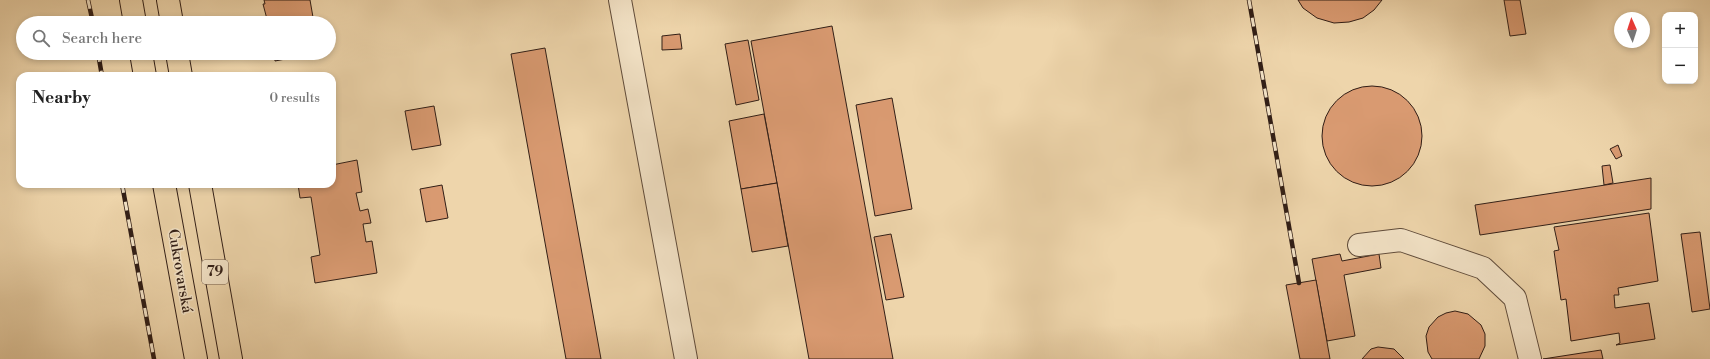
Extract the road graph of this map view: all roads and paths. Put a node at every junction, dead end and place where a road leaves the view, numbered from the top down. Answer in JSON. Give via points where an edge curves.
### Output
{"nodes":[{"id":1,"x":131,"y":0,"type":"edge"},
{"id":2,"x":168,"y":0,"type":"edge"},
{"id":3,"x":620,"y":0,"type":"edge"},
{"id":4,"x":134,"y":16,"type":"edge"},
{"id":5,"x":171,"y":16,"type":"edge"},
{"id":6,"x":142,"y":60,"type":"edge"},
{"id":7,"x":178,"y":60,"type":"edge"},
{"id":8,"x":144,"y":72,"type":"edge"},
{"id":9,"x":180,"y":72,"type":"edge"},
{"id":10,"x":165,"y":188,"type":"edge"},
{"id":11,"x":201,"y":188,"type":"edge"},
{"id":12,"x":1359,"y":245,"type":"dead end"},
{"id":13,"x":196,"y":359,"type":"edge"},
{"id":14,"x":231,"y":359,"type":"edge"},
{"id":15,"x":686,"y":359,"type":"edge"},
{"id":16,"x":1530,"y":359,"type":"edge"}],
"edges":[{"from":1,"to":4,"type":"main road"},
{"from":2,"to":5,"type":"main road"},
{"from":3,"to":15,"type":"lane"},
{"from":6,"to":8,"type":"main road"},
{"from":7,"to":9,"type":"main road"},
{"from":10,"to":13,"type":"main road","name":"Cukrovarská","number":"79"},
{"from":11,"to":14,"type":"main road","number":"79"},
{"from":12,"to":16,"type":"lane","via":[[1401,240],[1483,268],[1515,298]]}]}
